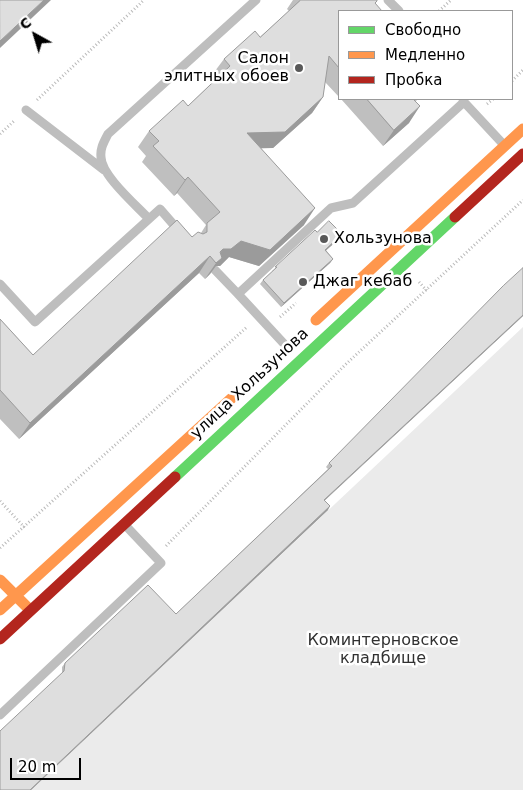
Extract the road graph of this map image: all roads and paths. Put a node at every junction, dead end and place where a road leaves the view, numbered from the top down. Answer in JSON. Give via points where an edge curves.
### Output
{"nodes":[{"id":1,"x":144,"y":0,"type":"edge"},
{"id":2,"x":256,"y":0,"type":"edge"},
{"id":3,"x":388,"y":0,"type":"edge"},
{"id":4,"x":451,"y":0,"type":"edge"},
{"id":5,"x":398,"y":10,"type":"edge"},
{"id":6,"x":440,"y":10,"type":"edge"},
{"id":7,"x":523,"y":70,"type":"edge"},
{"id":8,"x":513,"y":80,"type":"edge"},
{"id":9,"x":464,"y":101,"type":"edge"},
{"id":10,"x":26,"y":110,"type":"junction"},
{"id":11,"x":523,"y":128,"type":"edge"},
{"id":12,"x":0,"y":134,"type":"edge"},
{"id":13,"x":505,"y":145,"type":"junction"},
{"id":14,"x":523,"y":154,"type":"edge"},
{"id":15,"x":104,"y":170,"type":"junction"},
{"id":16,"x":523,"y":200,"type":"edge"},
{"id":17,"x":149,"y":219,"type":"junction"},
{"id":18,"x":185,"y":237,"type":"edge"},
{"id":19,"x":215,"y":270,"type":"edge"},
{"id":20,"x":0,"y":284,"type":"edge"},
{"id":21,"x":238,"y":294,"type":"junction"},
{"id":22,"x":259,"y":317,"type":"junction"},
{"id":23,"x":307,"y":328,"type":"dead end"},
{"id":24,"x":287,"y":347,"type":"dead end"},
{"id":25,"x":243,"y":388,"type":"dead end"},
{"id":26,"x":0,"y":501,"type":"edge"},
{"id":27,"x":123,"y":523,"type":"junction"},
{"id":28,"x":25,"y":528,"type":"junction"},
{"id":29,"x":0,"y":548,"type":"edge"},
{"id":30,"x":156,"y":558,"type":"junction"},
{"id":31,"x":0,"y":580,"type":"edge"},
{"id":32,"x":15,"y":596,"type":"junction"},
{"id":33,"x":0,"y":610,"type":"edge"},
{"id":34,"x":30,"y":611,"type":"junction"},
{"id":35,"x":0,"y":622,"type":"edge"},
{"id":36,"x":4,"y":635,"type":"edge"},
{"id":37,"x":0,"y":715,"type":"edge"}],
"edges":[{"from":1,"to":10,"type":"path"},
{"from":2,"to":15,"type":"lane","via":[[108,134],[101,152]]},
{"from":3,"to":5,"type":"lane"},
{"from":4,"to":6,"type":"path"},
{"from":7,"to":8,"type":"path"},
{"from":9,"to":13,"type":"lane"},
{"from":9,"to":21,"type":"lane","via":[[353,203],[332,208]]},
{"from":10,"to":12,"type":"path"},
{"from":10,"to":15,"type":"lane"},
{"from":11,"to":13,"type":"main road","name":"улица Хользунова"},
{"from":13,"to":23,"type":"main road","name":"улица Хользунова"},
{"from":14,"to":27,"type":"main road","name":"улица Хользунова"},
{"from":15,"to":17,"type":"lane"},
{"from":16,"to":30,"type":"path","via":[[345,366]]},
{"from":17,"to":18,"type":"lane","via":[[160,209]]},
{"from":17,"to":20,"type":"lane","via":[[35,322]]},
{"from":19,"to":21,"type":"lane"},
{"from":21,"to":22,"type":"lane"},
{"from":22,"to":24,"type":"lane"},
{"from":22,"to":28,"type":"path"},
{"from":25,"to":32,"type":"main road","name":"улица Хользунова"},
{"from":26,"to":28,"type":"path"},
{"from":27,"to":30,"type":"lane"},
{"from":27,"to":34,"type":"main road","name":"улица Хользунова"},
{"from":28,"to":29,"type":"path"},
{"from":30,"to":37,"type":"lane","via":[[161,563]]},
{"from":31,"to":32,"type":"main road"},
{"from":32,"to":33,"type":"main road","name":"улица Хользунова"},
{"from":32,"to":34,"type":"main road"},
{"from":34,"to":36,"type":"main road","name":"улица Хользунова"},
{"from":35,"to":36,"type":"main road"}]}
